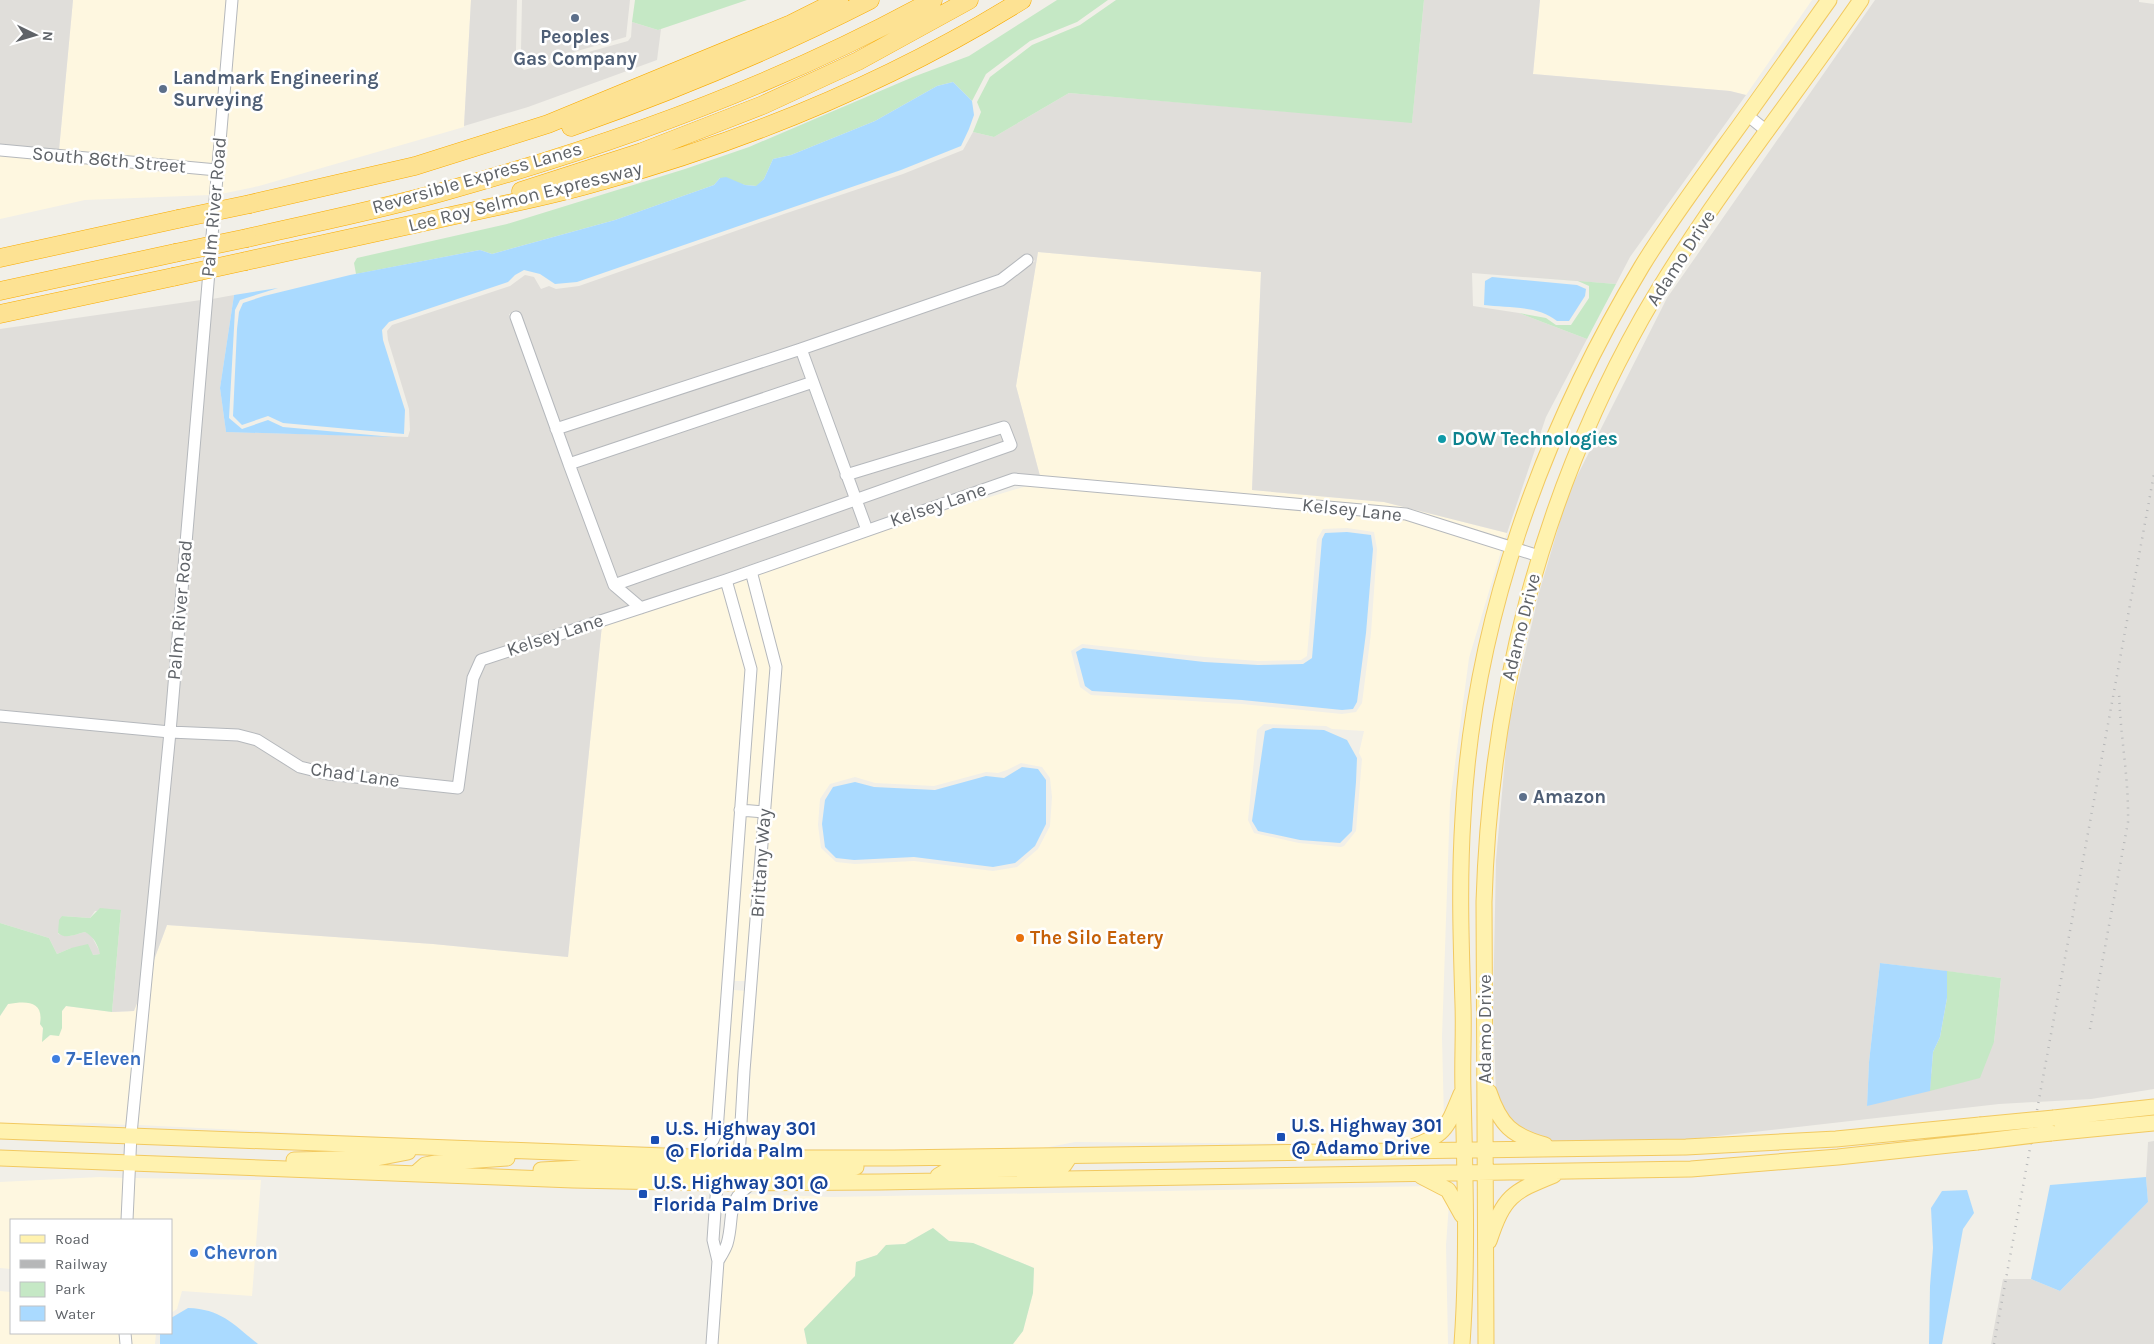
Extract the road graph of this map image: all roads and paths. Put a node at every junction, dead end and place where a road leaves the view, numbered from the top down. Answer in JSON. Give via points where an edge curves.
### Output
{"nodes":[{"id":1,"x":232,"y":0,"type":"edge"},
{"id":2,"x":839,"y":0,"type":"edge"},
{"id":3,"x":870,"y":0,"type":"edge"},
{"id":4,"x":933,"y":0,"type":"edge"},
{"id":5,"x":969,"y":0,"type":"edge"},
{"id":6,"x":1022,"y":0,"type":"edge"},
{"id":7,"x":1829,"y":0,"type":"edge"},
{"id":8,"x":1861,"y":0,"type":"edge"},
{"id":9,"x":1747,"y":115,"type":"junction"},
{"id":10,"x":1768,"y":132,"type":"junction"},
{"id":11,"x":0,"y":150,"type":"edge"},
{"id":12,"x":416,"y":166,"type":"junction"},
{"id":13,"x":217,"y":170,"type":"junction"},
{"id":14,"x":488,"y":208,"type":"junction"},
{"id":15,"x":0,"y":258,"type":"edge"},
{"id":16,"x":1027,"y":260,"type":"dead end"},
{"id":17,"x":0,"y":291,"type":"edge"},
{"id":18,"x":0,"y":314,"type":"edge"},
{"id":19,"x":516,"y":317,"type":"dead end"},
{"id":20,"x":801,"y":349,"type":"junction"},
{"id":21,"x":813,"y":382,"type":"junction"},
{"id":22,"x":556,"y":429,"type":"junction"},
{"id":23,"x":569,"y":464,"type":"junction"},
{"id":24,"x":846,"y":475,"type":"junction"},
{"id":25,"x":856,"y":500,"type":"junction"},
{"id":26,"x":867,"y":530,"type":"junction"},
{"id":27,"x":1514,"y":547,"type":"junction"},
{"id":28,"x":1540,"y":556,"type":"junction"},
{"id":29,"x":751,"y":571,"type":"junction"},
{"id":30,"x":726,"y":580,"type":"junction"},
{"id":31,"x":614,"y":585,"type":"junction"},
{"id":32,"x":641,"y":608,"type":"junction"},
{"id":33,"x":0,"y":716,"type":"edge"},
{"id":34,"x":170,"y":732,"type":"junction"},
{"id":35,"x":458,"y":788,"type":"joint"},
{"id":36,"x":740,"y":810,"type":"junction"},
{"id":37,"x":765,"y":812,"type":"junction"},
{"id":38,"x":729,"y":985,"type":"junction"},
{"id":39,"x":751,"y":987,"type":"junction"},
{"id":40,"x":1485,"y":1078,"type":"junction"},
{"id":41,"x":1463,"y":1091,"type":"junction"},
{"id":42,"x":2154,"y":1107,"type":"edge"},
{"id":43,"x":2154,"y":1124,"type":"edge"},
{"id":44,"x":2053,"y":1126,"type":"junction"},
{"id":45,"x":0,"y":1131,"type":"edge"},
{"id":46,"x":131,"y":1134,"type":"junction"},
{"id":47,"x":418,"y":1146,"type":"junction"},
{"id":48,"x":1465,"y":1150,"type":"junction"},
{"id":49,"x":1485,"y":1150,"type":"junction"},
{"id":50,"x":1560,"y":1150,"type":"junction"},
{"id":51,"x":1399,"y":1152,"type":"junction"},
{"id":52,"x":587,"y":1154,"type":"junction"},
{"id":53,"x":1070,"y":1156,"type":"junction"},
{"id":54,"x":700,"y":1157,"type":"junction"},
{"id":55,"x":0,"y":1158,"type":"edge"},
{"id":56,"x":740,"y":1158,"type":"junction"},
{"id":57,"x":894,"y":1158,"type":"junction"},
{"id":58,"x":130,"y":1162,"type":"junction"},
{"id":59,"x":251,"y":1168,"type":"junction"},
{"id":60,"x":1465,"y":1172,"type":"junction"},
{"id":61,"x":1485,"y":1172,"type":"junction"},
{"id":62,"x":1562,"y":1172,"type":"junction"},
{"id":63,"x":1413,"y":1173,"type":"junction"},
{"id":64,"x":415,"y":1174,"type":"junction"},
{"id":65,"x":507,"y":1177,"type":"junction"},
{"id":66,"x":930,"y":1180,"type":"junction"},
{"id":67,"x":717,"y":1183,"type":"junction"},
{"id":68,"x":756,"y":1183,"type":"junction"},
{"id":69,"x":127,"y":1219,"type":"edge"},
{"id":70,"x":1464,"y":1219,"type":"junction"},
{"id":71,"x":1486,"y":1252,"type":"junction"},
{"id":72,"x":718,"y":1262,"type":"junction"},
{"id":73,"x":712,"y":1344,"type":"edge"},
{"id":74,"x":1462,"y":1344,"type":"edge"},
{"id":75,"x":1486,"y":1344,"type":"edge"}],
"edges":[{"from":1,"to":13,"type":"street","name":"Palm River Road"},
{"from":2,"to":12,"type":"highway","via":[[791,24],[548,124]]},
{"from":3,"to":12,"type":"highway","via":[[738,61],[614,112],[460,162]]},
{"from":4,"to":17,"type":"highway","name":"Reversible Express Lanes","bridge":true,"via":[[844,45],[687,111],[442,192]]},
{"from":5,"to":14,"type":"highway","via":[[858,61],[763,105],[642,152],[512,194]]},
{"from":6,"to":14,"type":"highway","name":"Lee Roy Selmon Expressway","via":[[978,27],[873,81],[770,126],[599,182]]},
{"from":7,"to":9,"type":"main road","name":"Adamo Drive"},
{"from":8,"to":10,"type":"main road","name":"Adamo Drive"},
{"from":9,"to":10,"type":"street"},
{"from":9,"to":27,"type":"main road","name":"Adamo Drive","via":[[1666,229],[1604,333],[1556,431]]},
{"from":10,"to":28,"type":"main road","name":"Adamo Drive","via":[[1693,236],[1623,353],[1584,433],[1552,514]]},
{"from":11,"to":13,"type":"street","name":"South 86th Street"},
{"from":12,"to":15,"type":"highway","bridge":true},
{"from":13,"to":34,"type":"street","name":"Palm River Road"},
{"from":14,"to":18,"type":"highway","name":"Lee Roy Selmon Expressway","bridge":true},
{"from":16,"to":20,"type":"street","via":[[1001,280]]},
{"from":19,"to":22,"type":"street"},
{"from":20,"to":21,"type":"street"},
{"from":20,"to":22,"type":"street"},
{"from":21,"to":23,"type":"street"},
{"from":21,"to":24,"type":"street"},
{"from":22,"to":23,"type":"street"},
{"from":23,"to":31,"type":"street"},
{"from":24,"to":25,"type":"street"},
{"from":24,"to":25,"type":"street","via":[[1004,427],[1011,445]]},
{"from":25,"to":26,"type":"street"},
{"from":25,"to":31,"type":"street"},
{"from":26,"to":27,"type":"street","name":"Kelsey Lane","via":[[1014,479],[1406,514]]},
{"from":26,"to":29,"type":"street","name":"Kelsey Lane"},
{"from":27,"to":28,"type":"street","name":"Kelsey Lane"},
{"from":27,"to":41,"type":"main road","name":"Adamo Drive","via":[[1476,694],[1465,789],[1460,908]]},
{"from":28,"to":40,"type":"main road","name":"Adamo Drive","via":[[1506,688],[1489,806],[1484,902]]},
{"from":29,"to":30,"type":"street","name":"Kelsey Lane"},
{"from":29,"to":37,"type":"street","name":"Brittany Way","via":[[776,667]]},
{"from":30,"to":32,"type":"street","name":"Kelsey Lane"},
{"from":30,"to":36,"type":"street","name":"Brittany Way","via":[[751,669]]},
{"from":31,"to":32,"type":"street"},
{"from":32,"to":35,"type":"street","name":"Kelsey Lane","via":[[481,660],[473,678]]},
{"from":33,"to":34,"type":"street","name":"Chad Lane"},
{"from":34,"to":35,"type":"street","name":"Chad Lane","via":[[238,735],[256,740],[300,766],[328,774]]},
{"from":34,"to":46,"type":"street","name":"Palm River Road"},
{"from":36,"to":37,"type":"street"},
{"from":36,"to":38,"type":"street","name":"Brittany Way"},
{"from":37,"to":39,"type":"street","name":"Brittany Way"},
{"from":38,"to":39,"type":"street"},
{"from":38,"to":54,"type":"street","name":"Brittany Way","via":[[716,1131],[714,1140]]},
{"from":39,"to":56,"type":"street","name":"Brittany Way"},
{"from":40,"to":49,"type":"main road","name":"Adamo Drive"},
{"from":40,"to":50,"type":"main road","via":[[1504,1125],[1524,1139]]},
{"from":41,"to":48,"type":"main road","name":"Adamo Drive"},
{"from":41,"to":51,"type":"main road","via":[[1449,1123],[1440,1134]]},
{"from":42,"to":44,"type":"main road"},
{"from":43,"to":44,"type":"main road"},
{"from":44,"to":50,"type":"main road","bridge":true,"via":[[1980,1125],[1772,1144]]},
{"from":44,"to":62,"type":"main road","bridge":true,"via":[[1978,1142],[1754,1165]]},
{"from":45,"to":46,"type":"main road"},
{"from":46,"to":47,"type":"main road"},
{"from":46,"to":58,"type":"street","name":"Palm River Road"},
{"from":47,"to":52,"type":"main road"},
{"from":47,"to":59,"type":"main road","via":[[378,1158],[292,1160]]},
{"from":48,"to":49,"type":"main road"},
{"from":48,"to":51,"type":"main road"},
{"from":48,"to":60,"type":"main road","name":"Adamo Drive"},
{"from":49,"to":50,"type":"main road"},
{"from":49,"to":61,"type":"main road","name":"Adamo Drive"},
{"from":51,"to":53,"type":"main road"},
{"from":52,"to":54,"type":"main road"},
{"from":52,"to":64,"type":"main road","via":[[436,1163],[425,1165]]},
{"from":53,"to":57,"type":"main road"},
{"from":53,"to":66,"type":"main road","via":[[1064,1166],[1055,1169],[948,1170]]},
{"from":54,"to":56,"type":"main road"},
{"from":55,"to":58,"type":"main road"},
{"from":56,"to":57,"type":"main road"},
{"from":56,"to":65,"type":"main road","via":[[722,1168],[703,1170],[581,1168],[533,1170]]},
{"from":57,"to":67,"type":"main road","via":[[866,1166],[809,1171],[745,1171]]},
{"from":58,"to":59,"type":"main road"},
{"from":58,"to":69,"type":"street","name":"Palm River Road"},
{"from":59,"to":64,"type":"main road"},
{"from":60,"to":61,"type":"main road"},
{"from":60,"to":63,"type":"main road"},
{"from":60,"to":70,"type":"main road","name":"Adamo Drive"},
{"from":61,"to":62,"type":"main road"},
{"from":61,"to":71,"type":"main road","name":"Adamo Drive"},
{"from":62,"to":71,"type":"main road","via":[[1525,1187],[1507,1200]]},
{"from":63,"to":66,"type":"main road"},
{"from":63,"to":70,"type":"main road","via":[[1448,1190]]},
{"from":64,"to":65,"type":"main road"},
{"from":65,"to":67,"type":"main road"},
{"from":66,"to":68,"type":"main road"},
{"from":67,"to":68,"type":"main road"},
{"from":67,"to":72,"type":"street","via":[[713,1240]]},
{"from":68,"to":72,"type":"street","via":[[736,1198],[731,1210],[727,1243]]},
{"from":70,"to":74,"type":"main road","name":"Adamo Drive"},
{"from":71,"to":75,"type":"main road","name":"Adamo Drive"},
{"from":72,"to":73,"type":"street"}]}
